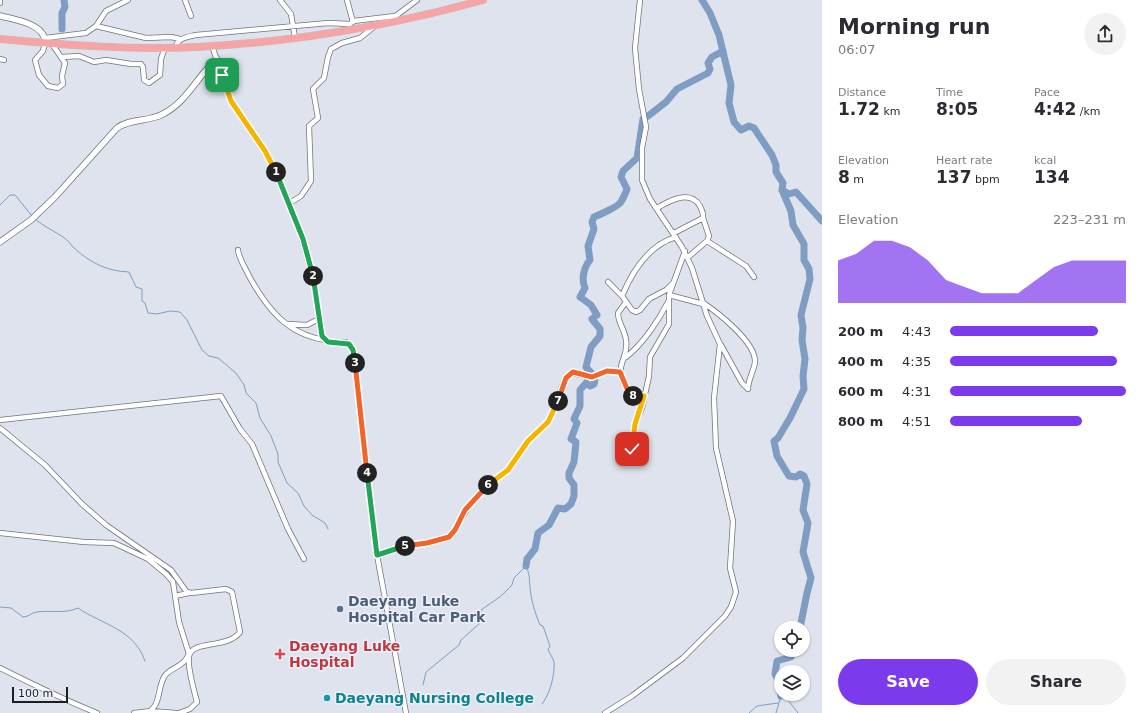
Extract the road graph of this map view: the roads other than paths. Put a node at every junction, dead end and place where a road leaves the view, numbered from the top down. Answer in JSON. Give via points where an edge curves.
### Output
{"nodes":[{"id":1,"x":128,"y":0,"type":"edge"},
{"id":2,"x":185,"y":0,"type":"edge"},
{"id":3,"x":280,"y":0,"type":"edge"},
{"id":4,"x":348,"y":0,"type":"edge"},
{"id":5,"x":417,"y":0,"type":"edge"},
{"id":6,"x":483,"y":0,"type":"edge"},
{"id":7,"x":640,"y":0,"type":"edge"},
{"id":8,"x":0,"y":16,"type":"edge"},
{"id":9,"x":192,"y":16,"type":"dead end"},
{"id":10,"x":395,"y":16,"type":"junction"},
{"id":11,"x":353,"y":21,"type":"junction"},
{"id":12,"x":384,"y":23,"type":"junction"},
{"id":13,"x":376,"y":25,"type":"junction"},
{"id":14,"x":96,"y":26,"type":"junction"},
{"id":15,"x":294,"y":26,"type":"junction"},
{"id":16,"x":354,"y":30,"type":"junction"},
{"id":17,"x":295,"y":38,"type":"junction"},
{"id":18,"x":0,"y":39,"type":"edge"},
{"id":19,"x":180,"y":39,"type":"junction"},
{"id":20,"x":47,"y":41,"type":"junction"},
{"id":21,"x":212,"y":46,"type":"junction"},
{"id":22,"x":165,"y":47,"type":"junction"},
{"id":23,"x":176,"y":47,"type":"junction"},
{"id":24,"x":62,"y":57,"type":"junction"},
{"id":25,"x":217,"y":59,"type":"junction"},
{"id":26,"x":288,"y":204,"type":"junction"},
{"id":27,"x":657,"y":208,"type":"junction"},
{"id":28,"x":703,"y":218,"type":"junction"},
{"id":29,"x":675,"y":235,"type":"junction"},
{"id":30,"x":707,"y":241,"type":"junction"},
{"id":31,"x":0,"y":242,"type":"edge"},
{"id":32,"x":238,"y":250,"type":"dead end"},
{"id":33,"x":684,"y":252,"type":"junction"},
{"id":34,"x":687,"y":258,"type":"junction"},
{"id":35,"x":754,"y":277,"type":"dead end"},
{"id":36,"x":608,"y":282,"type":"dead end"},
{"id":37,"x":673,"y":282,"type":"junction"},
{"id":38,"x":669,"y":295,"type":"junction"},
{"id":39,"x":622,"y":296,"type":"junction"},
{"id":40,"x":626,"y":302,"type":"junction"},
{"id":41,"x":668,"y":302,"type":"junction"},
{"id":42,"x":702,"y":303,"type":"junction"},
{"id":43,"x":319,"y":319,"type":"junction"},
{"id":44,"x":288,"y":324,"type":"junction"},
{"id":45,"x":324,"y":340,"type":"junction"},
{"id":46,"x":720,"y":344,"type":"junction"},
{"id":47,"x":626,"y":357,"type":"junction"},
{"id":48,"x":620,"y":372,"type":"junction"},
{"id":49,"x":644,"y":396,"type":"junction"},
{"id":50,"x":0,"y":420,"type":"edge"},
{"id":51,"x":0,"y":428,"type":"edge"},
{"id":52,"x":632,"y":449,"type":"dead end"},
{"id":53,"x":0,"y":533,"type":"edge"},
{"id":54,"x":114,"y":543,"type":"junction"},
{"id":55,"x":133,"y":544,"type":"junction"},
{"id":56,"x":377,"y":555,"type":"junction"},
{"id":57,"x":304,"y":559,"type":"dead end"},
{"id":58,"x":173,"y":582,"type":"junction"},
{"id":59,"x":182,"y":587,"type":"junction"},
{"id":60,"x":191,"y":593,"type":"junction"},
{"id":61,"x":175,"y":596,"type":"junction"},
{"id":62,"x":189,"y":654,"type":"junction"},
{"id":63,"x":0,"y":668,"type":"edge"},
{"id":64,"x":149,"y":712,"type":"edge"},
{"id":65,"x":97,"y":713,"type":"edge"},
{"id":66,"x":134,"y":713,"type":"edge"},
{"id":67,"x":176,"y":713,"type":"edge"},
{"id":68,"x":179,"y":713,"type":"edge"},
{"id":69,"x":406,"y":713,"type":"edge"},
{"id":70,"x":605,"y":713,"type":"edge"}],
"edges":[{"from":1,"to":14,"type":"street","via":[[106,11]]},
{"from":2,"to":9,"type":"street"},
{"from":3,"to":15,"type":"street","via":[[291,14]]},
{"from":4,"to":11,"type":"street"},
{"from":5,"to":10,"type":"street"},
{"from":6,"to":12,"type":"highway"},
{"from":7,"to":27,"type":"street","via":[[636,48],[639,89],[646,127],[641,174],[644,188]]},
{"from":8,"to":20,"type":"street","via":[[31,25]]},
{"from":10,"to":11,"type":"street"},
{"from":10,"to":12,"type":"street"},
{"from":11,"to":15,"type":"street","via":[[350,24],[336,22]]},
{"from":11,"to":16,"type":"street"},
{"from":12,"to":13,"type":"highway"},
{"from":13,"to":16,"type":"highway"},
{"from":13,"to":26,"type":"street","via":[[360,38],[338,45],[329,53],[324,78],[313,89],[318,118],[310,126],[311,181],[301,196]]},
{"from":14,"to":19,"type":"street","via":[[146,38]]},
{"from":14,"to":20,"type":"street","via":[[82,34],[49,36]]},
{"from":15,"to":17,"type":"street"},
{"from":15,"to":19,"type":"street","via":[[196,35]]},
{"from":16,"to":17,"type":"highway"},
{"from":17,"to":21,"type":"highway"},
{"from":18,"to":20,"type":"highway"},
{"from":19,"to":23,"type":"street"},
{"from":20,"to":22,"type":"highway"},
{"from":20,"to":24,"type":"street"},
{"from":20,"to":24,"type":"street","via":[[35,63],[39,75],[48,86],[58,88],[63,84],[65,63]]},
{"from":21,"to":23,"type":"highway"},
{"from":21,"to":25,"type":"street"},
{"from":22,"to":23,"type":"highway"},
{"from":22,"to":24,"type":"street","via":[[160,75],[149,83],[144,80],[143,67],[140,64],[106,60],[94,62],[79,56]]},
{"from":25,"to":26,"type":"street","via":[[231,101],[273,164]]},
{"from":25,"to":31,"type":"street","via":[[189,93],[168,112],[127,122],[117,128],[55,197],[31,220]]},
{"from":26,"to":43,"type":"street","via":[[303,239],[314,279]]},
{"from":27,"to":28,"type":"street","via":[[669,201],[685,197],[698,202]]},
{"from":27,"to":29,"type":"street"},
{"from":28,"to":29,"type":"street"},
{"from":28,"to":30,"type":"street","via":[[709,236]]},
{"from":29,"to":33,"type":"street"},
{"from":29,"to":39,"type":"street","via":[[664,241],[634,270]]},
{"from":30,"to":34,"type":"street"},
{"from":30,"to":35,"type":"street","via":[[746,266]]},
{"from":32,"to":44,"type":"street","via":[[254,285],[273,313]]},
{"from":33,"to":34,"type":"street"},
{"from":33,"to":37,"type":"street"},
{"from":34,"to":42,"type":"street"},
{"from":36,"to":39,"type":"street"},
{"from":37,"to":38,"type":"street"},
{"from":37,"to":40,"type":"street","via":[[640,310],[632,310]]},
{"from":38,"to":41,"type":"street"},
{"from":38,"to":42,"type":"street"},
{"from":39,"to":40,"type":"street"},
{"from":40,"to":47,"type":"street","via":[[618,313],[626,339]]},
{"from":41,"to":47,"type":"street","via":[[643,339]]},
{"from":41,"to":49,"type":"street","via":[[669,324],[651,352]]},
{"from":42,"to":46,"type":"street"},
{"from":42,"to":46,"type":"street","via":[[721,316],[750,346],[755,361],[748,389]]},
{"from":43,"to":44,"type":"street","via":[[307,325]]},
{"from":43,"to":45,"type":"street"},
{"from":44,"to":45,"type":"street","via":[[313,338]]},
{"from":45,"to":56,"type":"street","via":[[332,343],[346,342],[353,350]]},
{"from":46,"to":70,"type":"street","via":[[714,398],[716,448],[733,521],[730,563],[736,595],[722,621],[683,658]]},
{"from":47,"to":48,"type":"street"},
{"from":48,"to":49,"type":"street","via":[[631,395]]},
{"from":48,"to":56,"type":"street","via":[[607,371],[592,377],[570,373],[548,422],[528,441],[508,470],[488,485],[465,510],[452,535]]},
{"from":49,"to":52,"type":"street","via":[[635,424]]},
{"from":50,"to":57,"type":"street","via":[[221,396],[240,430],[252,444],[288,530]]},
{"from":51,"to":55,"type":"street","via":[[45,466],[88,510]]},
{"from":53,"to":54,"type":"street"},
{"from":54,"to":55,"type":"street"},
{"from":54,"to":58,"type":"street","via":[[148,559]]},
{"from":55,"to":59,"type":"street","via":[[171,570]]},
{"from":56,"to":69,"type":"street"},
{"from":58,"to":59,"type":"street"},
{"from":58,"to":61,"type":"street"},
{"from":59,"to":60,"type":"street"},
{"from":60,"to":61,"type":"street"},
{"from":60,"to":62,"type":"street","via":[[226,589],[232,592],[240,632],[228,642],[195,647]]},
{"from":61,"to":62,"type":"street","via":[[179,622]]},
{"from":62,"to":64,"type":"street","via":[[181,664],[164,676],[156,703]]},
{"from":62,"to":68,"type":"street","via":[[197,702],[190,709]]},
{"from":63,"to":65,"type":"street","via":[[53,695]]},
{"from":64,"to":66,"type":"street"},
{"from":64,"to":67,"type":"street"}]}
